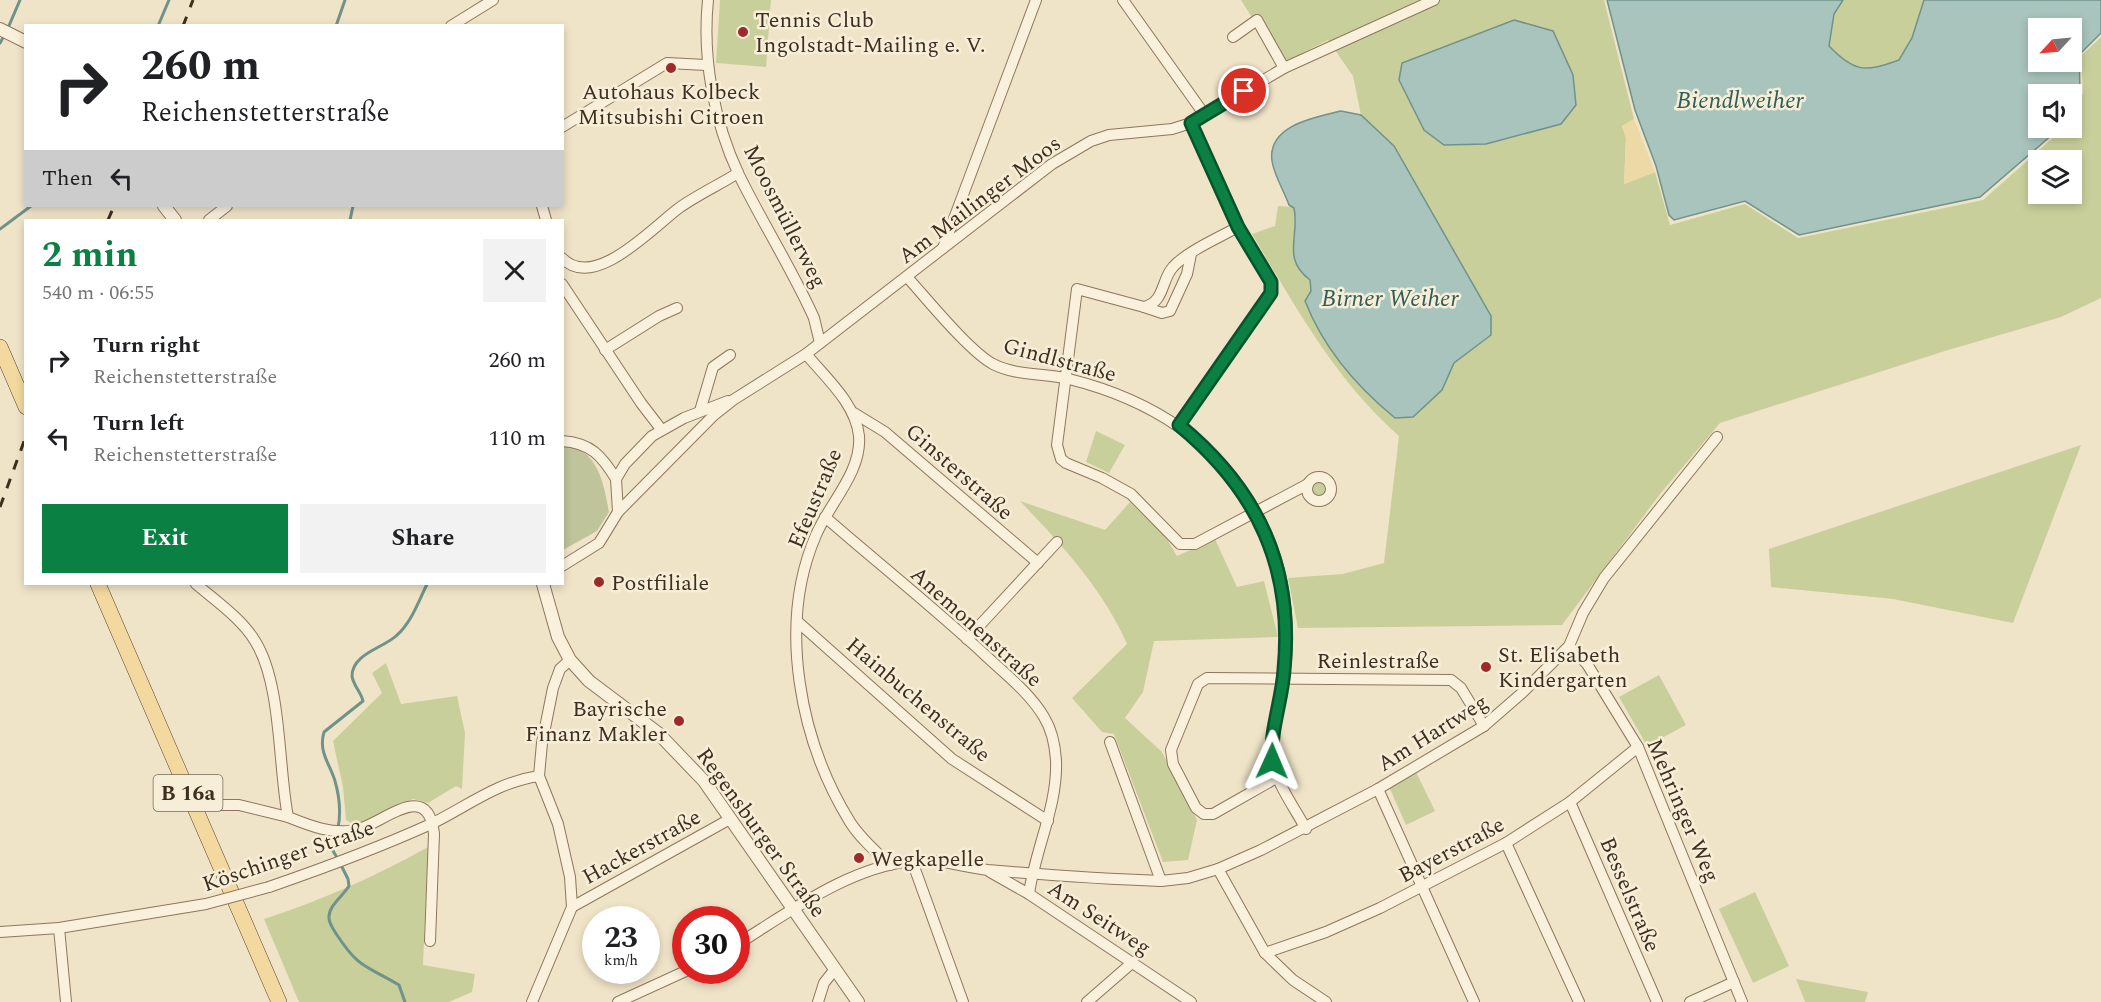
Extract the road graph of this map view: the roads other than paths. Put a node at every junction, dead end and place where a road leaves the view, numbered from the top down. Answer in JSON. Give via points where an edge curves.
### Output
{"nodes":[{"id":1,"x":493,"y":0,"type":"edge"},
{"id":2,"x":708,"y":0,"type":"edge"},
{"id":3,"x":1036,"y":0,"type":"edge"},
{"id":4,"x":1123,"y":0,"type":"edge"},
{"id":5,"x":1434,"y":0,"type":"edge"},
{"id":6,"x":454,"y":24,"type":"edge"},
{"id":7,"x":0,"y":28,"type":"edge"},
{"id":8,"x":1233,"y":37,"type":"dead end"},
{"id":9,"x":24,"y":41,"type":"edge"},
{"id":10,"x":706,"y":65,"type":"junction"},
{"id":11,"x":1284,"y":68,"type":"junction"},
{"id":12,"x":1203,"y":114,"type":"junction"},
{"id":13,"x":1191,"y":123,"type":"junction"},
{"id":14,"x":564,"y":126,"type":"edge"},
{"id":15,"x":738,"y":173,"type":"junction"},
{"id":16,"x":165,"y":207,"type":"edge"},
{"id":17,"x":225,"y":207,"type":"edge"},
{"id":18,"x":174,"y":219,"type":"edge"},
{"id":19,"x":210,"y":219,"type":"edge"},
{"id":20,"x":1238,"y":227,"type":"junction"},
{"id":21,"x":942,"y":248,"type":"junction"},
{"id":22,"x":1191,"y":254,"type":"junction"},
{"id":23,"x":564,"y":263,"type":"edge"},
{"id":24,"x":907,"y":277,"type":"junction"},
{"id":25,"x":564,"y":287,"type":"edge"},
{"id":26,"x":1144,"y":307,"type":"junction"},
{"id":27,"x":677,"y":308,"type":"dead end"},
{"id":28,"x":820,"y":343,"type":"junction"},
{"id":29,"x":0,"y":347,"type":"edge"},
{"id":30,"x":605,"y":350,"type":"junction"},
{"id":31,"x":806,"y":354,"type":"junction"},
{"id":32,"x":730,"y":355,"type":"dead end"},
{"id":33,"x":1065,"y":378,"type":"junction"},
{"id":34,"x":733,"y":400,"type":"junction"},
{"id":35,"x":24,"y":402,"type":"edge"},
{"id":36,"x":700,"y":411,"type":"junction"},
{"id":37,"x":854,"y":413,"type":"junction"},
{"id":38,"x":1179,"y":425,"type":"junction"},
{"id":39,"x":661,"y":429,"type":"junction"},
{"id":40,"x":1717,"y":436,"type":"dead end"},
{"id":41,"x":564,"y":441,"type":"edge"},
{"id":42,"x":683,"y":444,"type":"junction"},
{"id":43,"x":616,"y":479,"type":"junction"},
{"id":44,"x":1308,"y":484,"type":"dead end"},
{"id":45,"x":1255,"y":511,"type":"junction"},
{"id":46,"x":618,"y":512,"type":"junction"},
{"id":47,"x":825,"y":517,"type":"junction"},
{"id":48,"x":1057,"y":542,"type":"dead end"},
{"id":49,"x":1038,"y":563,"type":"junction"},
{"id":50,"x":564,"y":565,"type":"edge"},
{"id":51,"x":98,"y":585,"type":"edge"},
{"id":52,"x":198,"y":585,"type":"edge"},
{"id":53,"x":543,"y":585,"type":"edge"},
{"id":54,"x":798,"y":622,"type":"junction"},
{"id":55,"x":967,"y":639,"type":"junction"},
{"id":56,"x":1569,"y":646,"type":"junction"},
{"id":57,"x":570,"y":660,"type":"junction"},
{"id":58,"x":1284,"y":679,"type":"junction"},
{"id":59,"x":1484,"y":726,"type":"junction"},
{"id":60,"x":1110,"y":742,"type":"dead end"},
{"id":61,"x":1638,"y":747,"type":"junction"},
{"id":62,"x":539,"y":776,"type":"junction"},
{"id":63,"x":1278,"y":777,"type":"junction"},
{"id":64,"x":1378,"y":789,"type":"junction"},
{"id":65,"x":1570,"y":802,"type":"junction"},
{"id":66,"x":213,"y":805,"type":"dead end"},
{"id":67,"x":288,"y":817,"type":"junction"},
{"id":68,"x":730,"y":819,"type":"junction"},
{"id":69,"x":1048,"y":821,"type":"junction"},
{"id":70,"x":433,"y":823,"type":"junction"},
{"id":71,"x":1306,"y":829,"type":"junction"},
{"id":72,"x":1506,"y":843,"type":"junction"},
{"id":73,"x":912,"y":861,"type":"junction"},
{"id":74,"x":890,"y":865,"type":"junction"},
{"id":75,"x":985,"y":869,"type":"junction"},
{"id":76,"x":1218,"y":869,"type":"junction"},
{"id":77,"x":1031,"y":872,"type":"junction"},
{"id":78,"x":1161,"y":881,"type":"junction"},
{"id":79,"x":1423,"y":885,"type":"junction"},
{"id":80,"x":1029,"y":894,"type":"junction"},
{"id":81,"x":572,"y":908,"type":"junction"},
{"id":82,"x":794,"y":910,"type":"junction"},
{"id":83,"x":59,"y":928,"type":"junction"},
{"id":84,"x":0,"y":932,"type":"edge"},
{"id":85,"x":750,"y":937,"type":"edge"},
{"id":86,"x":430,"y":941,"type":"dead end"},
{"id":87,"x":1265,"y":953,"type":"junction"},
{"id":88,"x":1133,"y":962,"type":"junction"},
{"id":89,"x":835,"y":969,"type":"junction"},
{"id":90,"x":672,"y":977,"type":"edge"},
{"id":91,"x":1734,"y":982,"type":"junction"},
{"id":92,"x":66,"y":1002,"type":"edge"},
{"id":93,"x":279,"y":1002,"type":"edge"},
{"id":94,"x":532,"y":1002,"type":"edge"},
{"id":95,"x":618,"y":1002,"type":"edge"},
{"id":96,"x":818,"y":1002,"type":"edge"},
{"id":97,"x":858,"y":1002,"type":"edge"},
{"id":98,"x":963,"y":1002,"type":"edge"},
{"id":99,"x":1087,"y":1002,"type":"edge"},
{"id":100,"x":1191,"y":1002,"type":"edge"},
{"id":101,"x":1326,"y":1002,"type":"edge"},
{"id":102,"x":1474,"y":1002,"type":"edge"},
{"id":103,"x":1579,"y":1002,"type":"edge"},
{"id":104,"x":1657,"y":1002,"type":"edge"},
{"id":105,"x":1690,"y":1002,"type":"edge"},
{"id":106,"x":1742,"y":1002,"type":"edge"}],
"edges":[{"from":1,"to":6,"type":"street"},
{"from":2,"to":10,"type":"street","name":"Moosmüllerweg"},
{"from":3,"to":21,"type":"street"},
{"from":4,"to":12,"type":"street"},
{"from":5,"to":11,"type":"street","name":"Am Mailinger Moos"},
{"from":7,"to":9,"type":"street"},
{"from":8,"to":11,"type":"street","via":[[1257,20]]},
{"from":10,"to":14,"type":"street","via":[[667,63]]},
{"from":10,"to":15,"type":"street","name":"Moosmüllerweg"},
{"from":11,"to":12,"type":"street","name":"Am Mailinger Moos"},
{"from":12,"to":13,"type":"street","name":"Am Mailinger Moos"},
{"from":13,"to":20,"type":"street"},
{"from":13,"to":21,"type":"street","name":"Am Mailinger Moos","via":[[1091,141],[1052,165]]},
{"from":15,"to":23,"type":"street","via":[[680,207],[601,265],[588,269]]},
{"from":15,"to":28,"type":"street","name":"Moosmüllerweg","via":[[803,293]]},
{"from":16,"to":18,"type":"street"},
{"from":17,"to":19,"type":"street"},
{"from":20,"to":22,"type":"street"},
{"from":20,"to":38,"type":"street","via":[[1271,282],[1271,293]]},
{"from":21,"to":24,"type":"street","name":"Am Mailinger Moos"},
{"from":22,"to":26,"type":"street","via":[[1173,267],[1157,300]]},
{"from":22,"to":26,"type":"street","via":[[1187,274],[1170,310],[1162,313]]},
{"from":24,"to":28,"type":"street","name":"Am Mailinger Moos"},
{"from":24,"to":33,"type":"street","name":"Gindlstraße","via":[[993,363],[1010,370]]},
{"from":25,"to":30,"type":"street"},
{"from":26,"to":33,"type":"street","via":[[1077,289]]},
{"from":27,"to":30,"type":"street"},
{"from":28,"to":31,"type":"street","name":"Am Mailinger Moos"},
{"from":29,"to":35,"type":"main road"},
{"from":30,"to":39,"type":"street"},
{"from":31,"to":34,"type":"street","name":"Am Mailinger Moos"},
{"from":31,"to":37,"type":"street"},
{"from":32,"to":36,"type":"street","via":[[713,367]]},
{"from":33,"to":38,"type":"street","name":"Gindlstraße","via":[[1107,389]]},
{"from":33,"to":45,"type":"street","via":[[1057,445],[1061,459],[1131,494],[1175,541],[1195,544]]},
{"from":34,"to":36,"type":"street","name":"Am Mailinger Moos"},
{"from":34,"to":42,"type":"street","name":"Am Mailinger Moos"},
{"from":36,"to":39,"type":"street","name":"Am Mailinger Moos"},
{"from":37,"to":47,"type":"street","name":"Efeustraße","via":[[859,438],[854,463]]},
{"from":37,"to":49,"type":"street","name":"Ginsterstraße","via":[[885,432]]},
{"from":38,"to":45,"type":"street","name":"Gindlstraße","via":[[1220,462]]},
{"from":39,"to":42,"type":"street","via":[[678,429]]},
{"from":39,"to":43,"type":"street","name":"Am Mailinger Moos","via":[[625,464]]},
{"from":40,"to":56,"type":"street","name":"Am Hartweg","via":[[1604,578]]},
{"from":41,"to":43,"type":"street","via":[[593,448]]},
{"from":42,"to":46,"type":"street","name":"Am Mailinger Moos"},
{"from":43,"to":46,"type":"street"},
{"from":44,"to":45,"type":"street"},
{"from":45,"to":58,"type":"street","name":"Gindlstraße","via":[[1281,579],[1287,642]]},
{"from":46,"to":50,"type":"street","name":"Am Mailinger Moos","via":[[599,543]]},
{"from":47,"to":54,"type":"street","name":"Efeustraße","via":[[809,553]]},
{"from":47,"to":55,"type":"street","name":"Anemonenstraße"},
{"from":48,"to":49,"type":"street"},
{"from":49,"to":55,"type":"street"},
{"from":51,"to":93,"type":"main road","number":"B 16a"},
{"from":52,"to":67,"type":"street","via":[[248,631],[264,658]]},
{"from":53,"to":57,"type":"street","name":"Regensburger Straße","via":[[558,637]]},
{"from":54,"to":69,"type":"street","name":"Hainbuchenstraße","via":[[952,759]]},
{"from":54,"to":74,"type":"street","name":"Efeustraße","via":[[799,688],[821,762],[851,823]]},
{"from":55,"to":69,"type":"street","name":"Anemonenstraße","via":[[1030,697],[1053,736],[1056,762]]},
{"from":56,"to":59,"type":"street","name":"Am Hartweg"},
{"from":56,"to":61,"type":"street","name":"Mehringer Weg","via":[[1587,664]]},
{"from":57,"to":62,"type":"street","via":[[560,669],[553,688]]},
{"from":57,"to":68,"type":"street","name":"Regensburger Straße","via":[[589,681],[658,733],[688,762]]},
{"from":58,"to":59,"type":"street","name":"Reinlestraße","via":[[1451,680],[1461,688]]},
{"from":58,"to":63,"type":"street","name":"Gindlstraße","via":[[1271,739],[1272,761]]},
{"from":58,"to":63,"type":"street","via":[[1207,678],[1198,684],[1171,750],[1173,764],[1196,808],[1204,814],[1213,814]]},
{"from":59,"to":64,"type":"street","name":"Am Hartweg"},
{"from":60,"to":78,"type":"street"},
{"from":61,"to":65,"type":"street","name":"Bayerstraße"},
{"from":61,"to":91,"type":"street","name":"Mehringer Weg"},
{"from":62,"to":70,"type":"street","name":"Köschinger Straße","via":[[500,786]]},
{"from":62,"to":81,"type":"street","via":[[558,824],[570,877]]},
{"from":63,"to":71,"type":"street","name":"Gindlstraße"},
{"from":64,"to":71,"type":"street","name":"Am Hartweg"},
{"from":64,"to":79,"type":"street"},
{"from":65,"to":72,"type":"street","name":"Bayerstraße"},
{"from":65,"to":104,"type":"street","name":"Besselstraße"},
{"from":66,"to":67,"type":"street","via":[[239,805]]},
{"from":67,"to":70,"type":"street","via":[[328,830],[346,831],[366,827],[409,806],[427,812]]},
{"from":68,"to":81,"type":"street","name":"Hackerstraße"},
{"from":68,"to":82,"type":"street","name":"Regensburger Straße"},
{"from":69,"to":77,"type":"street","name":"Anemonenstraße"},
{"from":70,"to":83,"type":"street","name":"Köschinger Straße","bridge":true,"via":[[269,887],[206,904]]},
{"from":70,"to":86,"type":"street"},
{"from":71,"to":76,"type":"street","name":"Am Hartweg"},
{"from":72,"to":79,"type":"street","name":"Bayerstraße"},
{"from":72,"to":103,"type":"street"},
{"from":73,"to":74,"type":"street","name":"Am Hartweg"},
{"from":73,"to":75,"type":"street","name":"Am Hartweg","via":[[949,861]]},
{"from":73,"to":98,"type":"street"},
{"from":74,"to":82,"type":"street","name":"Am Hartweg","via":[[815,895]]},
{"from":75,"to":77,"type":"street","name":"Am Hartweg"},
{"from":75,"to":80,"type":"street","name":"Am Seitweg"},
{"from":76,"to":78,"type":"street","name":"Am Hartweg"},
{"from":76,"to":87,"type":"street"},
{"from":77,"to":78,"type":"street","name":"Am Hartweg"},
{"from":77,"to":80,"type":"street","name":"Anemonenstraße"},
{"from":79,"to":87,"type":"street","name":"Bayerstraße","via":[[1326,932]]},
{"from":79,"to":102,"type":"street"},
{"from":80,"to":88,"type":"street","name":"Am Seitweg"},
{"from":81,"to":94,"type":"street"},
{"from":82,"to":85,"type":"street","name":"Am Hartweg"},
{"from":82,"to":89,"type":"street","name":"Regensburger Straße"},
{"from":83,"to":84,"type":"street","name":"Köschinger Straße"},
{"from":83,"to":92,"type":"street"},
{"from":87,"to":101,"type":"street","via":[[1293,980]]},
{"from":88,"to":99,"type":"street"},
{"from":88,"to":100,"type":"street","name":"Am Seitweg"},
{"from":89,"to":96,"type":"street","via":[[824,983]]},
{"from":89,"to":97,"type":"street","name":"Regensburger Straße"},
{"from":90,"to":95,"type":"street"},
{"from":91,"to":105,"type":"street"},
{"from":91,"to":106,"type":"street","name":"Mehringer Weg"}]}
